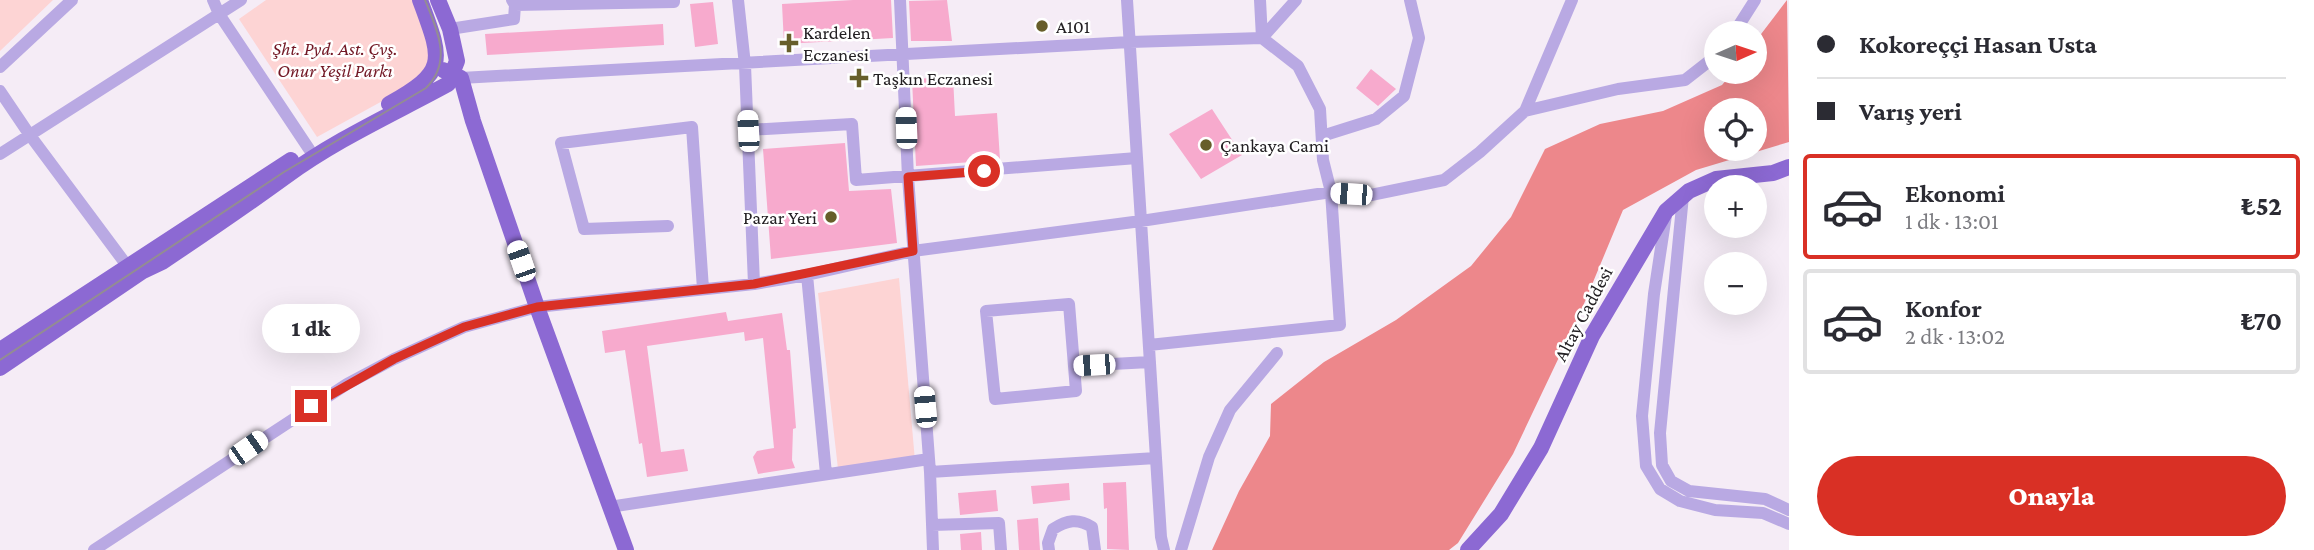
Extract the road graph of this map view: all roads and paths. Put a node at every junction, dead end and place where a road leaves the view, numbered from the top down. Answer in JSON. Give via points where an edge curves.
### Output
{"nodes":[{"id":1,"x":72,"y":0,"type":"edge"},
{"id":2,"x":214,"y":0,"type":"edge"},
{"id":3,"x":242,"y":0,"type":"edge"},
{"id":4,"x":420,"y":0,"type":"edge"},
{"id":5,"x":438,"y":0,"type":"edge"},
{"id":6,"x":674,"y":0,"type":"edge"},
{"id":7,"x":738,"y":0,"type":"edge"},
{"id":8,"x":900,"y":0,"type":"edge"},
{"id":9,"x":1127,"y":0,"type":"edge"},
{"id":10,"x":1260,"y":0,"type":"edge"},
{"id":11,"x":1296,"y":0,"type":"edge"},
{"id":12,"x":1410,"y":0,"type":"edge"},
{"id":13,"x":1572,"y":0,"type":"edge"},
{"id":14,"x":1755,"y":0,"type":"edge"},
{"id":15,"x":514,"y":2,"type":"edge"},
{"id":16,"x":219,"y":14,"type":"junction"},
{"id":17,"x":1742,"y":21,"type":"edge"},
{"id":18,"x":450,"y":29,"type":"junction"},
{"id":19,"x":1262,"y":38,"type":"junction"},
{"id":20,"x":1130,"y":42,"type":"junction"},
{"id":21,"x":903,"y":54,"type":"junction"},
{"id":22,"x":745,"y":65,"type":"junction"},
{"id":23,"x":1704,"y":65,"type":"edge"},
{"id":24,"x":0,"y":67,"type":"edge"},
{"id":25,"x":433,"y":70,"type":"junction"},
{"id":26,"x":456,"y":76,"type":"junction"},
{"id":27,"x":0,"y":91,"type":"edge"},
{"id":28,"x":1525,"y":111,"type":"junction"},
{"id":29,"x":748,"y":131,"type":"junction"},
{"id":30,"x":29,"y":134,"type":"junction"},
{"id":31,"x":1322,"y":136,"type":"junction"},
{"id":32,"x":309,"y":149,"type":"junction"},
{"id":33,"x":0,"y":154,"type":"edge"},
{"id":34,"x":1137,"y":158,"type":"junction"},
{"id":35,"x":1789,"y":167,"type":"edge"},
{"id":36,"x":908,"y":177,"type":"junction"},
{"id":37,"x":1331,"y":192,"type":"junction"},
{"id":38,"x":1683,"y":196,"type":"junction"},
{"id":39,"x":1666,"y":211,"type":"junction"},
{"id":40,"x":1141,"y":221,"type":"junction"},
{"id":41,"x":668,"y":226,"type":"dead end"},
{"id":42,"x":913,"y":251,"type":"junction"},
{"id":43,"x":128,"y":267,"type":"junction"},
{"id":44,"x":807,"y":275,"type":"junction"},
{"id":45,"x":754,"y":284,"type":"junction"},
{"id":46,"x":703,"y":289,"type":"junction"},
{"id":47,"x":537,"y":307,"type":"junction"},
{"id":48,"x":1149,"y":345,"type":"junction"},
{"id":49,"x":0,"y":350,"type":"edge"},
{"id":50,"x":1277,"y":353,"type":"dead end"},
{"id":51,"x":1150,"y":362,"type":"junction"},
{"id":52,"x":1074,"y":366,"type":"junction"},
{"id":53,"x":0,"y":368,"type":"edge"},
{"id":54,"x":1156,"y":458,"type":"junction"},
{"id":55,"x":929,"y":465,"type":"junction"},
{"id":56,"x":826,"y":474,"type":"junction"},
{"id":57,"x":609,"y":507,"type":"junction"},
{"id":58,"x":1789,"y":510,"type":"edge"},
{"id":59,"x":1789,"y":524,"type":"edge"},
{"id":60,"x":932,"y":525,"type":"junction"},
{"id":61,"x":94,"y":550,"type":"edge"},
{"id":62,"x":626,"y":550,"type":"edge"},
{"id":63,"x":933,"y":550,"type":"edge"},
{"id":64,"x":1001,"y":550,"type":"edge"},
{"id":65,"x":1049,"y":550,"type":"edge"},
{"id":66,"x":1095,"y":550,"type":"edge"},
{"id":67,"x":1164,"y":550,"type":"edge"},
{"id":68,"x":1181,"y":550,"type":"edge"},
{"id":69,"x":1468,"y":550,"type":"edge"}],
"edges":[{"from":1,"to":24,"type":"street"},
{"from":2,"to":16,"type":"street"},
{"from":3,"to":16,"type":"street"},
{"from":4,"to":25,"type":"main road","via":[[433,36],[437,59]]},
{"from":5,"to":18,"type":"main road"},
{"from":6,"to":15,"type":"street"},
{"from":7,"to":22,"type":"street"},
{"from":8,"to":21,"type":"street"},
{"from":9,"to":20,"type":"street"},
{"from":10,"to":19,"type":"street"},
{"from":11,"to":19,"type":"street"},
{"from":12,"to":31,"type":"street","via":[[1419,38],[1404,96],[1376,119]]},
{"from":13,"to":28,"type":"street"},
{"from":14,"to":17,"type":"street"},
{"from":15,"to":18,"type":"street","via":[[514,19]]},
{"from":16,"to":30,"type":"street"},
{"from":16,"to":32,"type":"street"},
{"from":18,"to":26,"type":"main road"},
{"from":19,"to":20,"type":"street"},
{"from":19,"to":31,"type":"street","via":[[1298,66],[1320,109]]},
{"from":20,"to":21,"type":"street"},
{"from":20,"to":34,"type":"street"},
{"from":21,"to":22,"type":"street"},
{"from":21,"to":36,"type":"street"},
{"from":22,"to":26,"type":"street"},
{"from":22,"to":29,"type":"street"},
{"from":23,"to":28,"type":"street","via":[[1685,80],[1618,89]]},
{"from":25,"to":26,"type":"main road"},
{"from":25,"to":32,"type":"main road","via":[[414,90]]},
{"from":26,"to":47,"type":"main road"},
{"from":26,"to":53,"type":"main road","via":[[285,177]]},
{"from":27,"to":30,"type":"street"},
{"from":28,"to":37,"type":"street","via":[[1444,180],[1371,195]]},
{"from":29,"to":36,"type":"street","via":[[852,124],[856,180]]},
{"from":29,"to":45,"type":"street"},
{"from":30,"to":33,"type":"street"},
{"from":30,"to":43,"type":"street"},
{"from":31,"to":37,"type":"street"},
{"from":32,"to":43,"type":"main road"},
{"from":34,"to":36,"type":"street"},
{"from":34,"to":40,"type":"street"},
{"from":35,"to":38,"type":"main road","name":"Altay Caddesi","via":[[1716,179]]},
{"from":36,"to":42,"type":"street"},
{"from":37,"to":40,"type":"street"},
{"from":37,"to":48,"type":"street","via":[[1340,325]]},
{"from":38,"to":39,"type":"main road","name":"Altay Caddesi"},
{"from":38,"to":58,"type":"street","via":[[1660,433],[1662,466],[1671,481],[1689,491],[1765,499]]},
{"from":39,"to":59,"type":"street","via":[[1642,416],[1646,466],[1660,489],[1680,501],[1715,510],[1763,513]]},
{"from":39,"to":69,"type":"main road","name":"Altay Caddesi","via":[[1592,336],[1541,448],[1501,514]]},
{"from":40,"to":42,"type":"street"},
{"from":40,"to":48,"type":"street"},
{"from":41,"to":46,"type":"street","via":[[584,229],[561,143],[692,127]]},
{"from":42,"to":44,"type":"street"},
{"from":42,"to":55,"type":"street"},
{"from":43,"to":49,"type":"main road"},
{"from":44,"to":45,"type":"street"},
{"from":44,"to":56,"type":"street"},
{"from":45,"to":46,"type":"street"},
{"from":46,"to":47,"type":"street"},
{"from":47,"to":57,"type":"main road"},
{"from":47,"to":61,"type":"street","via":[[464,327],[347,384]]},
{"from":48,"to":51,"type":"street"},
{"from":50,"to":68,"type":"street","via":[[1230,410],[1209,457]]},
{"from":51,"to":52,"type":"street"},
{"from":51,"to":54,"type":"street"},
{"from":52,"to":52,"type":"street","via":[[1069,304],[986,311],[995,399],[1076,391]]},
{"from":54,"to":55,"type":"street"},
{"from":54,"to":67,"type":"street"},
{"from":55,"to":56,"type":"street"},
{"from":55,"to":60,"type":"street"},
{"from":56,"to":57,"type":"street"},
{"from":57,"to":62,"type":"main road"},
{"from":60,"to":63,"type":"street"},
{"from":60,"to":64,"type":"street","via":[[999,523]]},
{"from":65,"to":66,"type":"street","via":[[1053,529],[1066,520],[1093,527]]}]}
